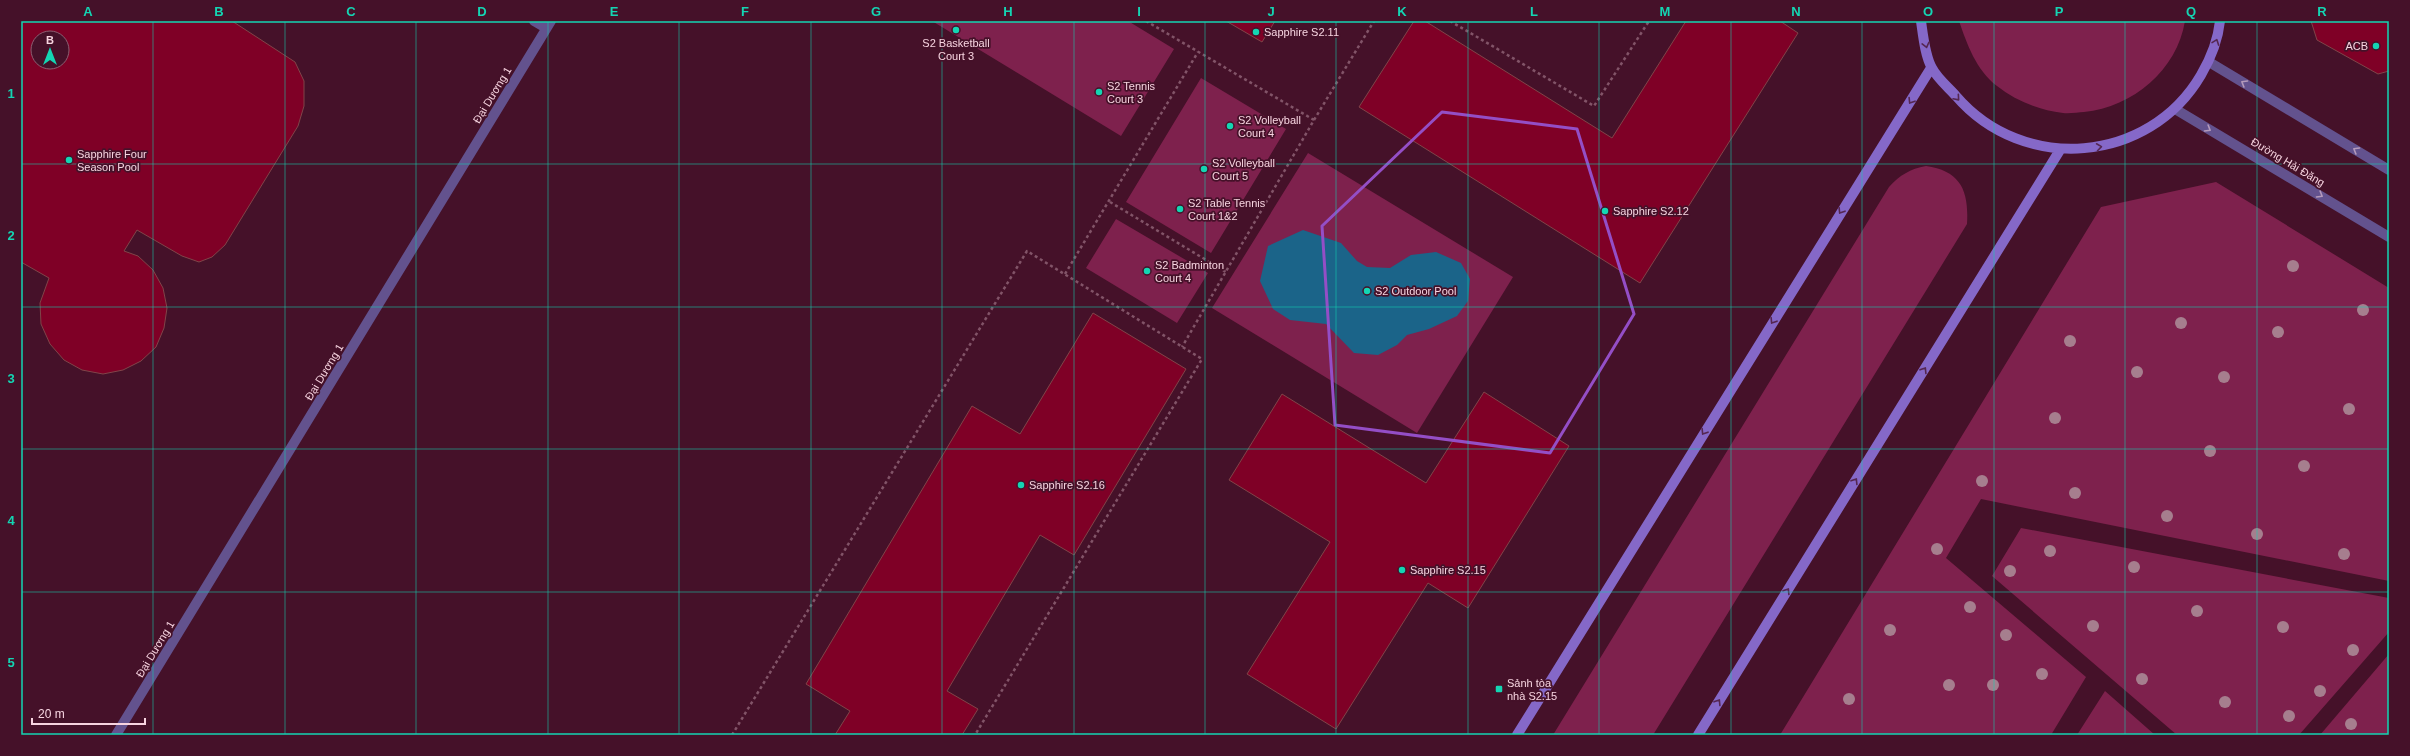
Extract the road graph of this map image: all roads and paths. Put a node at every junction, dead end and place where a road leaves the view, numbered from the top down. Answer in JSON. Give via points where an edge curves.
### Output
{"nodes":[{"id":1,"x":534,"y":21,"type":"edge"},
{"id":2,"x":1146,"y":21,"type":"edge"},
{"id":3,"x":1374,"y":21,"type":"edge"},
{"id":4,"x":1450,"y":21,"type":"edge"},
{"id":5,"x":1648,"y":21,"type":"edge"},
{"id":6,"x":1921,"y":21,"type":"edge"},
{"id":7,"x":2220,"y":21,"type":"edge"},
{"id":8,"x":549,"y":25,"type":"edge"},
{"id":9,"x":1198,"y":52,"type":"junction"},
{"id":10,"x":2209,"y":62,"type":"junction"},
{"id":11,"x":1931,"y":68,"type":"junction"},
{"id":12,"x":2175,"y":109,"type":"junction"},
{"id":13,"x":1314,"y":120,"type":"junction"},
{"id":14,"x":2060,"y":150,"type":"junction"},
{"id":15,"x":2389,"y":170,"type":"edge"},
{"id":16,"x":1110,"y":202,"type":"junction"},
{"id":17,"x":2389,"y":237,"type":"edge"},
{"id":18,"x":1226,"y":272,"type":"junction"},
{"id":19,"x":1065,"y":274,"type":"junction"},
{"id":20,"x":1182,"y":347,"type":"junction"},
{"id":21,"x":116,"y":735,"type":"edge"},
{"id":22,"x":732,"y":735,"type":"edge"},
{"id":23,"x":975,"y":735,"type":"edge"},
{"id":24,"x":1517,"y":735,"type":"edge"},
{"id":25,"x":1698,"y":735,"type":"edge"}],
"edges":[{"from":1,"to":8,"type":"street"},
{"from":2,"to":9,"type":"path"},
{"from":3,"to":13,"type":"path"},
{"from":4,"to":5,"type":"path","via":[[1594,106]]},
{"from":6,"to":11,"type":"main road","one_way":true},
{"from":10,"to":7,"type":"main road","one_way":true,"via":[[2219,33]]},
{"from":8,"to":21,"type":"street","name":"Đại Dương 1"},
{"from":9,"to":13,"type":"path"},
{"from":9,"to":16,"type":"path"},
{"from":10,"to":12,"type":"main road","via":[[2192,90]]},
{"from":15,"to":10,"type":"street","one_way":true},
{"from":11,"to":14,"type":"main road","one_way":true,"via":[[1969,111],[2011,138]]},
{"from":11,"to":24,"type":"main road","one_way":true},
{"from":14,"to":12,"type":"main road","one_way":true,"via":[[2102,147],[2141,133]]},
{"from":12,"to":17,"type":"street","name":"Đường Hải Đăng","one_way":true},
{"from":13,"to":18,"type":"path"},
{"from":25,"to":14,"type":"main road","one_way":true},
{"from":16,"to":18,"type":"path"},
{"from":16,"to":19,"type":"path"},
{"from":18,"to":20,"type":"path"},
{"from":19,"to":20,"type":"path"},
{"from":19,"to":22,"type":"path","via":[[1027,251]]},
{"from":20,"to":23,"type":"path","via":[[1202,359]]}]}
